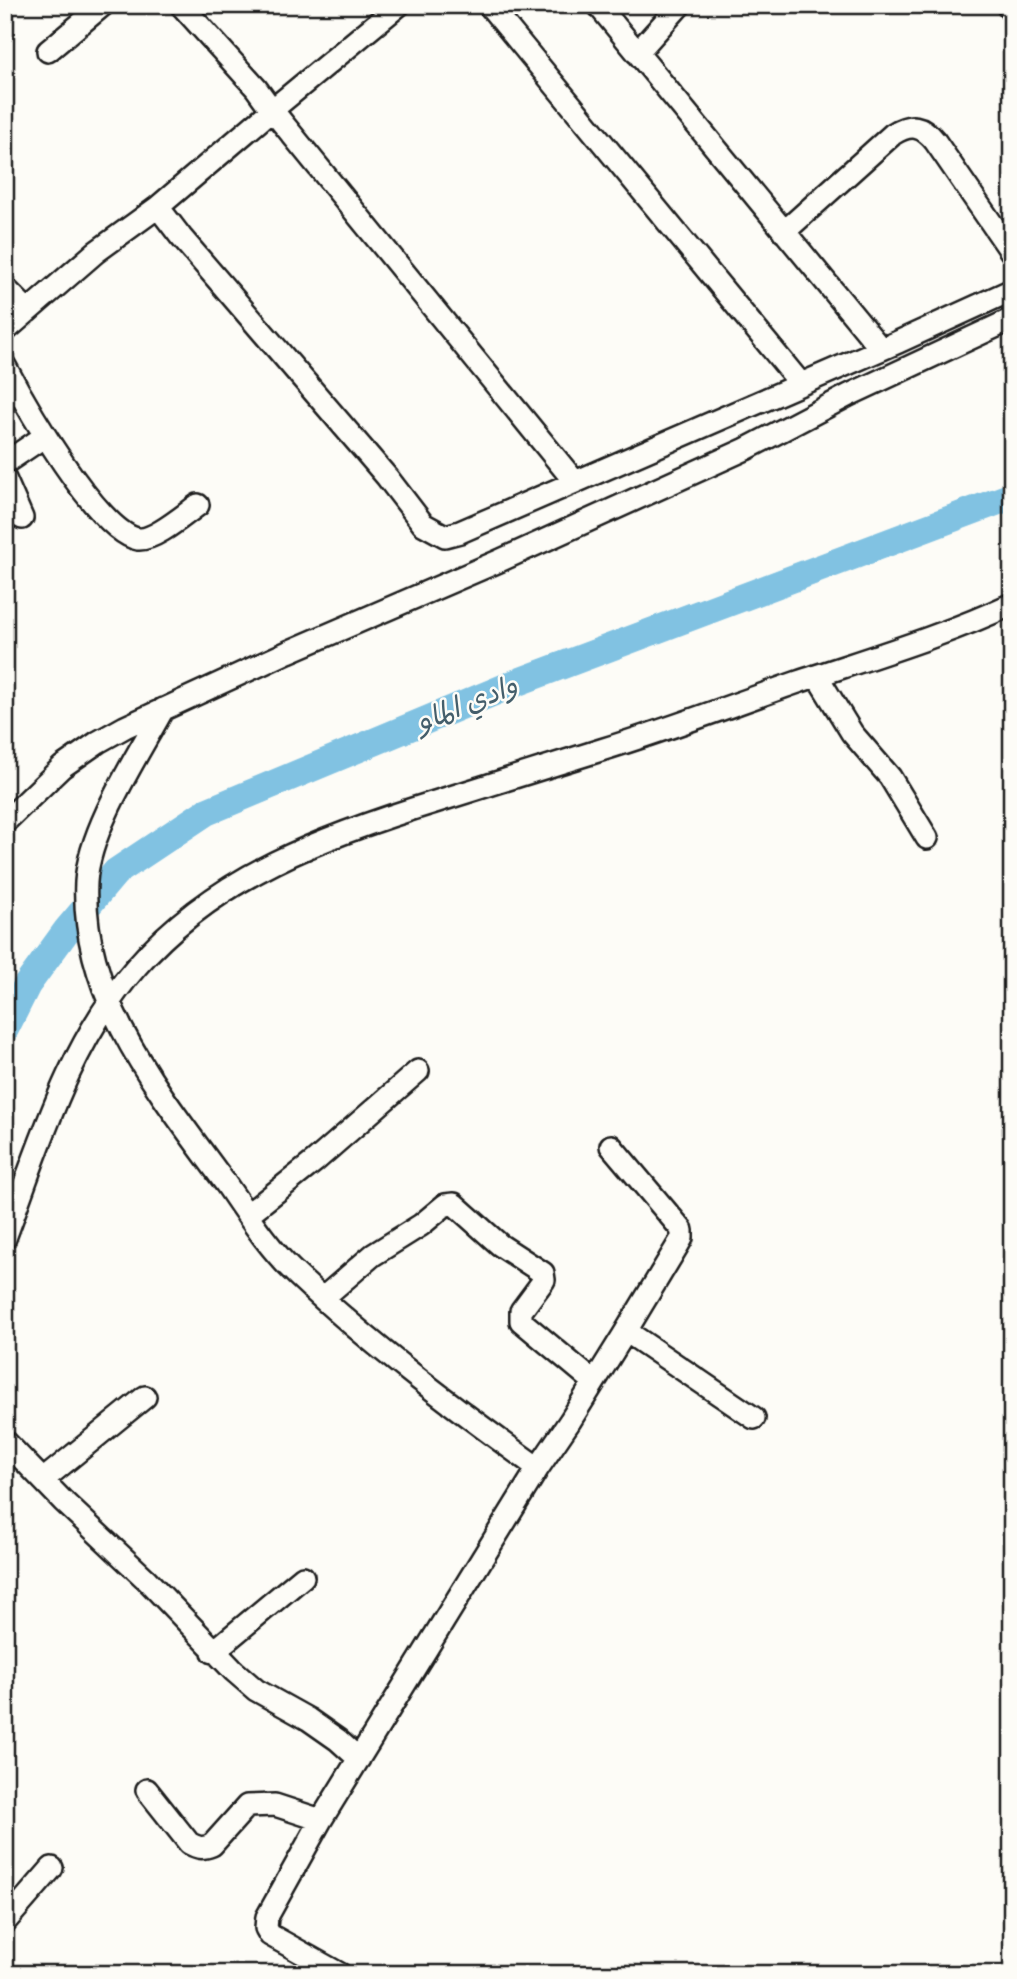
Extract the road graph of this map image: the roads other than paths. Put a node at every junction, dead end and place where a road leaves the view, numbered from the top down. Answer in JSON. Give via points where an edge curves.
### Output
{"nodes":[{"id":1,"x":103,"y":5,"type":"edge"},
{"id":2,"x":181,"y":5,"type":"edge"},
{"id":3,"x":400,"y":5,"type":"edge"},
{"id":4,"x":489,"y":5,"type":"edge"},
{"id":5,"x":598,"y":5,"type":"edge"},
{"id":6,"x":680,"y":5,"type":"edge"},
{"id":7,"x":1007,"y":5,"type":"edge"},
{"id":8,"x":1012,"y":12,"type":"edge"},
{"id":9,"x":48,"y":51,"type":"dead end"},
{"id":10,"x":637,"y":53,"type":"junction"},
{"id":11,"x":272,"y":110,"type":"junction"},
{"id":12,"x":158,"y":207,"type":"junction"},
{"id":13,"x":784,"y":232,"type":"junction"},
{"id":14,"x":1012,"y":253,"type":"edge"},
{"id":15,"x":5,"y":288,"type":"edge"},
{"id":16,"x":1012,"y":290,"type":"edge"},
{"id":17,"x":28,"y":311,"type":"junction"},
{"id":18,"x":1012,"y":319,"type":"edge"},
{"id":19,"x":5,"y":331,"type":"edge"},
{"id":20,"x":881,"y":349,"type":"junction"},
{"id":21,"x":5,"y":366,"type":"edge"},
{"id":22,"x":801,"y":384,"type":"junction"},
{"id":23,"x":45,"y":436,"type":"junction"},
{"id":24,"x":5,"y":463,"type":"edge"},
{"id":25,"x":5,"y":479,"type":"edge"},
{"id":26,"x":575,"y":482,"type":"junction"},
{"id":27,"x":198,"y":505,"type":"dead end"},
{"id":28,"x":22,"y":518,"type":"dead end"},
{"id":29,"x":1012,"y":604,"type":"edge"},
{"id":30,"x":817,"y":676,"type":"junction"},
{"id":31,"x":163,"y":709,"type":"junction"},
{"id":32,"x":5,"y":822,"type":"edge"},
{"id":33,"x":927,"y":838,"type":"dead end"},
{"id":34,"x":109,"y":1001,"type":"junction"},
{"id":35,"x":418,"y":1071,"type":"dead end"},
{"id":36,"x":611,"y":1146,"type":"dead end"},
{"id":37,"x":247,"y":1215,"type":"junction"},
{"id":38,"x":5,"y":1238,"type":"edge"},
{"id":39,"x":323,"y":1298,"type":"junction"},
{"id":40,"x":626,"y":1331,"type":"junction"},
{"id":41,"x":594,"y":1382,"type":"junction"},
{"id":42,"x":145,"y":1397,"type":"dead end"},
{"id":43,"x":754,"y":1418,"type":"dead end"},
{"id":44,"x":5,"y":1441,"type":"edge"},
{"id":45,"x":538,"y":1468,"type":"junction"},
{"id":46,"x":43,"y":1480,"type":"junction"},
{"id":47,"x":303,"y":1577,"type":"dead end"},
{"id":48,"x":214,"y":1652,"type":"junction"},
{"id":49,"x":359,"y":1759,"type":"junction"},
{"id":50,"x":147,"y":1790,"type":"dead end"},
{"id":51,"x":321,"y":1820,"type":"junction"},
{"id":52,"x":52,"y":1868,"type":"dead end"},
{"id":53,"x":5,"y":1922,"type":"edge"},
{"id":54,"x":340,"y":1974,"type":"edge"}],
"edges":[{"from":1,"to":9,"type":"street"},
{"from":2,"to":11,"type":"street"},
{"from":3,"to":11,"type":"street"},
{"from":4,"to":22,"type":"street"},
{"from":5,"to":10,"type":"street"},
{"from":6,"to":10,"type":"street"},
{"from":7,"to":8,"type":"street"},
{"from":10,"to":13,"type":"street"},
{"from":11,"to":12,"type":"street"},
{"from":11,"to":26,"type":"street"},
{"from":12,"to":17,"type":"street","via":[[96,252]]},
{"from":12,"to":26,"type":"street","via":[[433,531],[445,536],[460,531]]},
{"from":13,"to":14,"type":"street","via":[[894,134],[912,125],[928,132]]},
{"from":13,"to":20,"type":"street"},
{"from":15,"to":17,"type":"street"},
{"from":16,"to":20,"type":"street"},
{"from":17,"to":19,"type":"street"},
{"from":18,"to":31,"type":"street","via":[[746,449]]},
{"from":20,"to":22,"type":"street"},
{"from":21,"to":23,"type":"street"},
{"from":22,"to":26,"type":"street"},
{"from":23,"to":24,"type":"street"},
{"from":23,"to":27,"type":"street","via":[[85,492],[128,536],[141,540],[153,536]]},
{"from":25,"to":28,"type":"street"},
{"from":29,"to":30,"type":"street"},
{"from":30,"to":33,"type":"street","via":[[852,733],[890,777]]},
{"from":30,"to":34,"type":"street","via":[[383,818],[265,866],[167,935]]},
{"from":31,"to":32,"type":"street","via":[[71,761]]},
{"from":31,"to":34,"type":"street","via":[[94,840],[86,882],[91,939]]},
{"from":34,"to":37,"type":"street","via":[[159,1091]]},
{"from":34,"to":38,"type":"street","via":[[65,1080]]},
{"from":35,"to":37,"type":"street"},
{"from":36,"to":40,"type":"street","via":[[682,1230],[682,1238]]},
{"from":37,"to":39,"type":"street","via":[[296,1275]]},
{"from":39,"to":41,"type":"street","via":[[373,1255],[445,1205],[454,1204],[500,1245],[542,1273],[544,1280],[521,1311],[521,1321]]},
{"from":39,"to":45,"type":"street","via":[[458,1410]]},
{"from":40,"to":41,"type":"street"},
{"from":40,"to":43,"type":"street"},
{"from":41,"to":45,"type":"street"},
{"from":42,"to":46,"type":"street"},
{"from":44,"to":46,"type":"street"},
{"from":45,"to":49,"type":"street"},
{"from":46,"to":48,"type":"street"},
{"from":47,"to":48,"type":"street"},
{"from":48,"to":49,"type":"street","via":[[256,1690],[308,1719]]},
{"from":49,"to":51,"type":"street"},
{"from":50,"to":51,"type":"street","via":[[197,1848],[212,1844],[247,1807],[275,1805]]},
{"from":51,"to":54,"type":"street","via":[[276,1898],[266,1928],[277,1940]]},
{"from":52,"to":53,"type":"street"}]}
